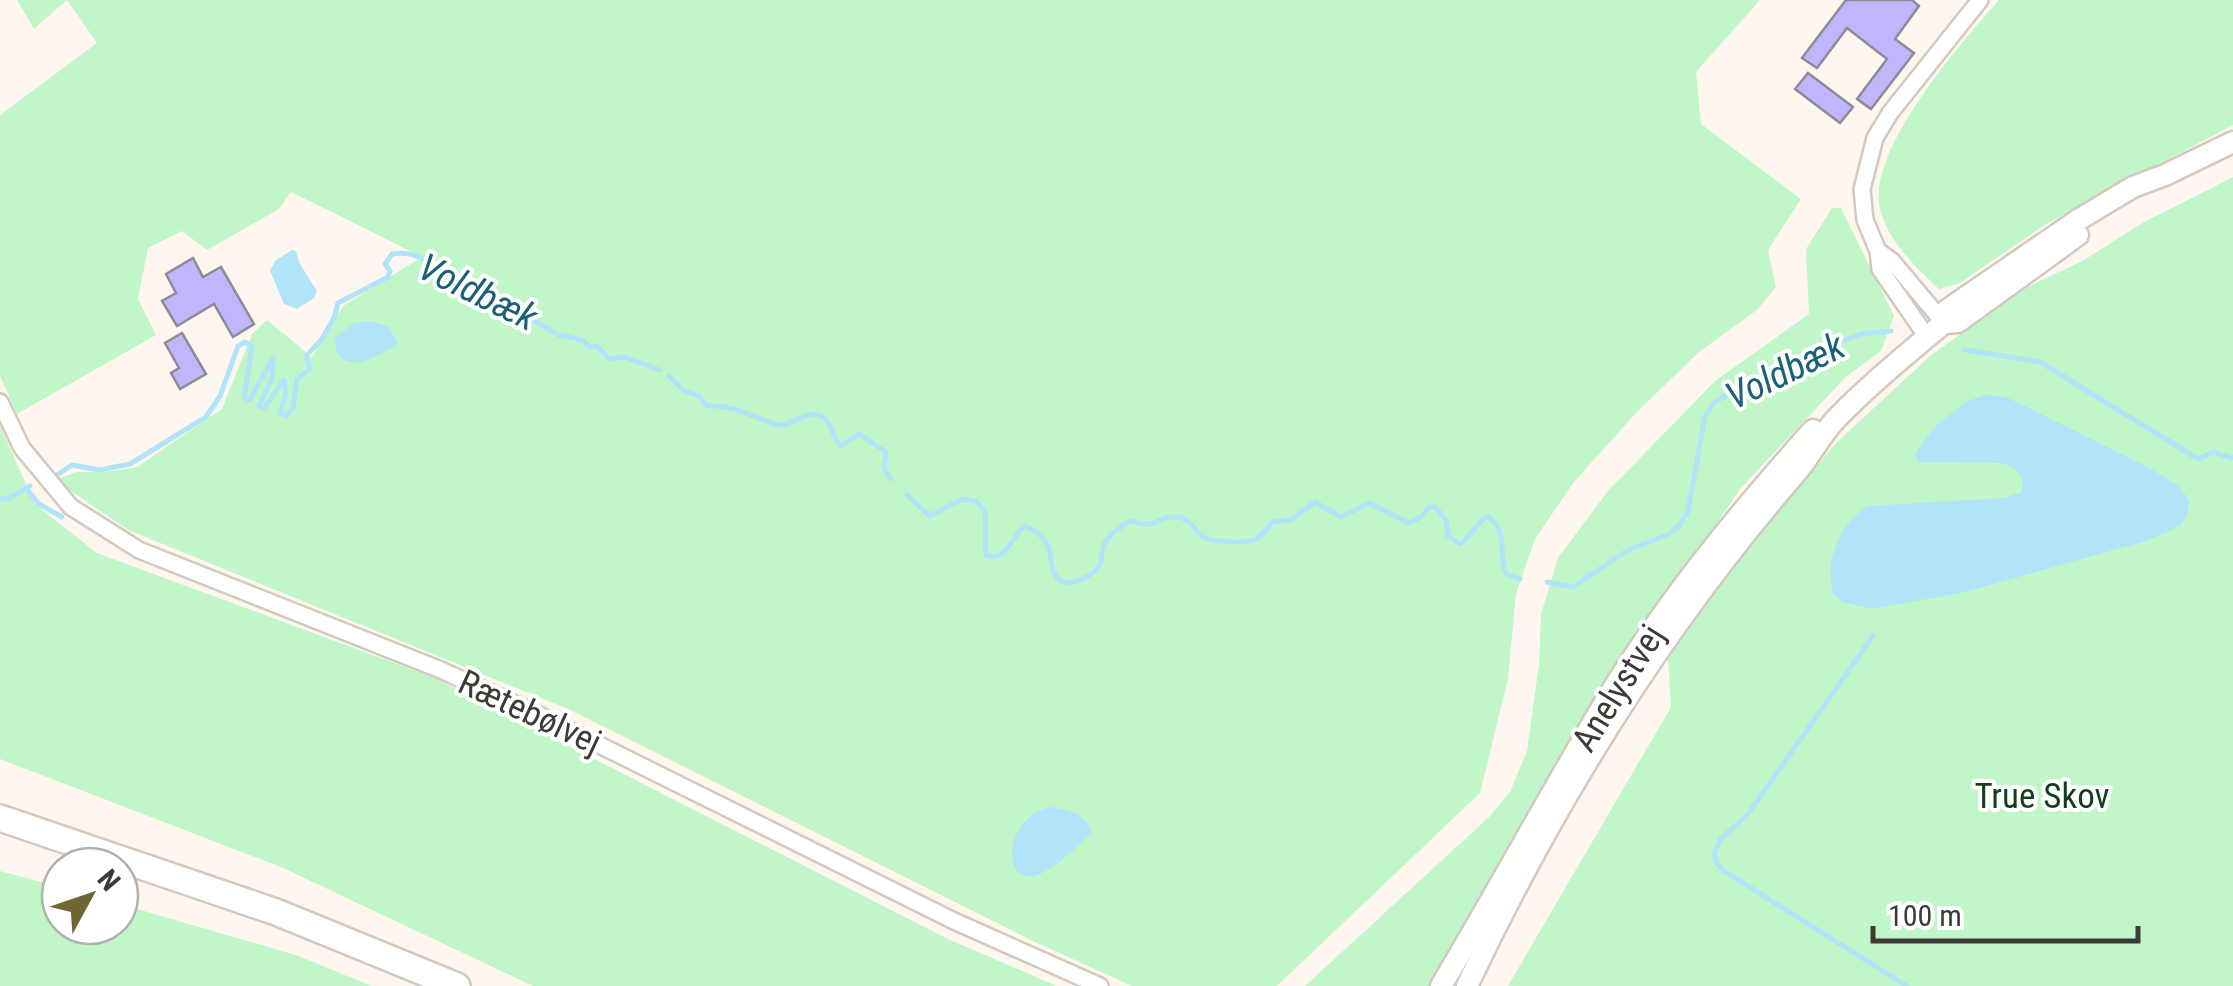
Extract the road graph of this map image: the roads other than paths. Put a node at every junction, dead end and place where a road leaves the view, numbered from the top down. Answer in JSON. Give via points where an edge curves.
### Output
{"nodes":[{"id":1,"x":1980,"y":0,"type":"edge"},
{"id":2,"x":2233,"y":142,"type":"edge"},
{"id":3,"x":1878,"y":251,"type":"junction"},
{"id":4,"x":1944,"y":323,"type":"junction"},
{"id":5,"x":1927,"y":337,"type":"junction"},
{"id":6,"x":0,"y":402,"type":"edge"},
{"id":7,"x":1832,"y":423,"type":"junction"},
{"id":8,"x":0,"y":818,"type":"edge"},
{"id":9,"x":457,"y":986,"type":"edge"},
{"id":10,"x":1100,"y":986,"type":"edge"},
{"id":11,"x":1441,"y":986,"type":"edge"},
{"id":12,"x":1466,"y":986,"type":"edge"}],
"edges":[{"from":1,"to":3,"type":"street","via":[[1875,138],[1862,198]]},
{"from":2,"to":4,"type":"street","name":"Anelystvej","via":[[2133,187],[2000,270],[1947,310]]},
{"from":3,"to":4,"type":"street"},
{"from":3,"to":5,"type":"street","via":[[1880,269]]},
{"from":4,"to":5,"type":"street","name":"Anelystvej"},
{"from":5,"to":7,"type":"street","name":"Anelystvej"},
{"from":6,"to":10,"type":"street","name":"Rætebølvej","via":[[22,448],[70,508],[139,550],[489,692]]},
{"from":7,"to":11,"type":"street","name":"Anelystvej","via":[[1818,424],[1751,500],[1655,627]]},
{"from":7,"to":12,"type":"street","name":"Anelystvej","via":[[1666,636],[1555,819]]},
{"from":8,"to":9,"type":"highway","via":[[276,912]]}]}
